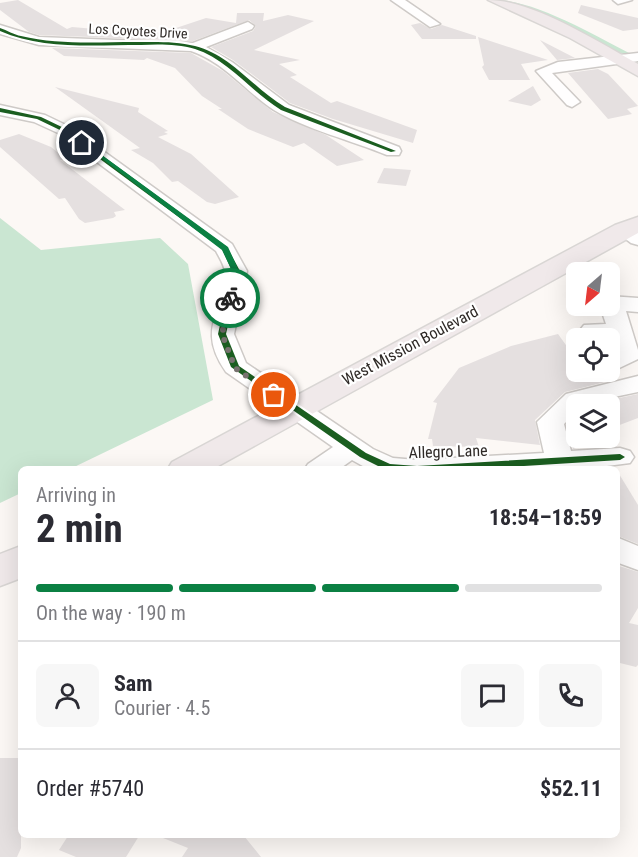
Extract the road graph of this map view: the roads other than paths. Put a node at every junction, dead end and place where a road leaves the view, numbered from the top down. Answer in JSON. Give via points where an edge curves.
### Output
{"nodes":[{"id":1,"x":397,"y":0,"type":"edge"},
{"id":2,"x":495,"y":0,"type":"edge"},
{"id":3,"x":513,"y":0,"type":"edge"},
{"id":4,"x":626,"y":0,"type":"edge"},
{"id":5,"x":618,"y":1,"type":"edge"},
{"id":6,"x":434,"y":24,"type":"dead end"},
{"id":7,"x":248,"y":26,"type":"dead end"},
{"id":8,"x":0,"y":28,"type":"edge"},
{"id":9,"x":194,"y":47,"type":"junction"},
{"id":10,"x":638,"y":56,"type":"edge"},
{"id":11,"x":618,"y":58,"type":"junction"},
{"id":12,"x":638,"y":71,"type":"edge"},
{"id":13,"x":572,"y":102,"type":"dead end"},
{"id":14,"x":0,"y":110,"type":"edge"},
{"id":15,"x":393,"y":151,"type":"dead end"},
{"id":16,"x":633,"y":231,"type":"edge"},
{"id":17,"x":620,"y":304,"type":"edge"},
{"id":18,"x":638,"y":305,"type":"edge"},
{"id":19,"x":620,"y":332,"type":"edge"},
{"id":20,"x":620,"y":359,"type":"edge"},
{"id":21,"x":620,"y":371,"type":"edge"},
{"id":22,"x":635,"y":384,"type":"edge"},
{"id":23,"x":293,"y":409,"type":"junction"},
{"id":24,"x":352,"y":447,"type":"junction"},
{"id":25,"x":620,"y":457,"type":"dead end"},
{"id":26,"x":191,"y":466,"type":"edge"},
{"id":27,"x":324,"y":466,"type":"edge"},
{"id":28,"x":386,"y":466,"type":"edge"},
{"id":29,"x":560,"y":466,"type":"edge"},
{"id":30,"x":620,"y":550,"type":"edge"},
{"id":31,"x":638,"y":559,"type":"edge"},
{"id":32,"x":18,"y":562,"type":"edge"},
{"id":33,"x":0,"y":572,"type":"edge"}],
"edges":[{"from":1,"to":6,"type":"street"},
{"from":2,"to":11,"type":"main road"},
{"from":3,"to":10,"type":"main road"},
{"from":4,"to":5,"type":"street"},
{"from":7,"to":9,"type":"street"},
{"from":8,"to":9,"type":"street","name":"Los Coyotes Drive","via":[[18,37],[48,41]]},
{"from":9,"to":15,"type":"street","name":"Los Coyotes Drive","via":[[219,58],[281,108]]},
{"from":10,"to":11,"type":"street"},
{"from":11,"to":12,"type":"main road"},
{"from":11,"to":13,"type":"street","via":[[543,71]]},
{"from":14,"to":23,"type":"street","name":"Allegro Lane","via":[[39,118],[64,130],[225,248],[236,271],[222,334],[235,368]]},
{"from":16,"to":23,"type":"main road","name":"West Mission Boulevard"},
{"from":17,"to":18,"type":"street"},
{"from":19,"to":20,"type":"street","via":[[628,356]]},
{"from":21,"to":22,"type":"street"},
{"from":22,"to":29,"type":"street","via":[[575,399],[550,422]]},
{"from":23,"to":24,"type":"street","name":"Allegro Lane"},
{"from":23,"to":26,"type":"main road","name":"West Mission Boulevard"},
{"from":24,"to":27,"type":"street"},
{"from":24,"to":28,"type":"street","name":"Allegro Lane"},
{"from":25,"to":29,"type":"street","name":"Allegro Lane"},
{"from":30,"to":31,"type":"street"},
{"from":32,"to":33,"type":"main road"}]}
